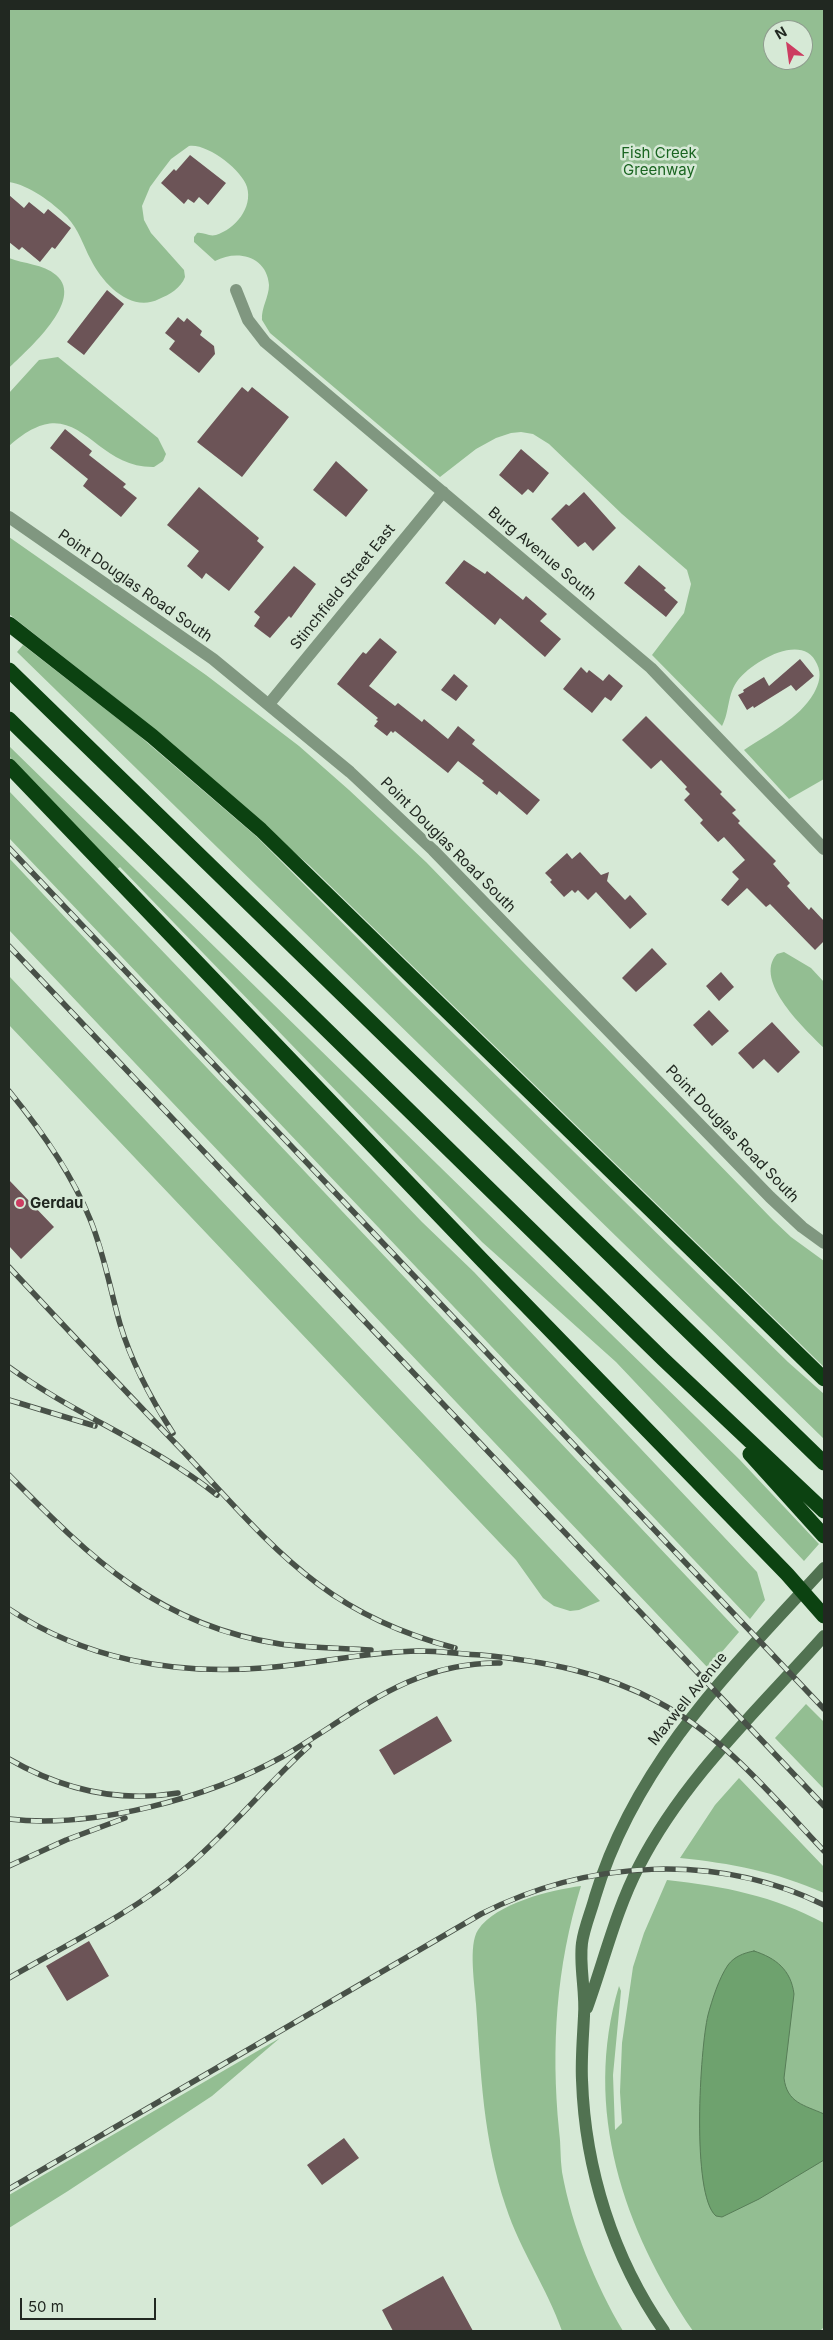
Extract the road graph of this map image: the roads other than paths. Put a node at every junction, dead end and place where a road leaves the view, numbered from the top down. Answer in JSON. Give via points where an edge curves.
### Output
{"nodes":[{"id":1,"x":236,"y":290,"type":"dead end"},
{"id":2,"x":442,"y":492,"type":"junction"},
{"id":3,"x":9,"y":517,"type":"edge"},
{"id":4,"x":9,"y":624,"type":"edge"},
{"id":5,"x":9,"y":670,"type":"edge"},
{"id":6,"x":269,"y":704,"type":"junction"},
{"id":7,"x":9,"y":719,"type":"edge"},
{"id":8,"x":9,"y":766,"type":"edge"},
{"id":9,"x":824,"y":849,"type":"edge"},
{"id":10,"x":824,"y":1243,"type":"edge"},
{"id":11,"x":663,"y":1358,"type":"junction"},
{"id":12,"x":824,"y":1379,"type":"edge"},
{"id":13,"x":824,"y":1463,"type":"edge"},
{"id":14,"x":824,"y":1511,"type":"edge"},
{"id":15,"x":824,"y":1536,"type":"edge"},
{"id":16,"x":824,"y":1568,"type":"edge"},
{"id":17,"x":803,"y":1591,"type":"junction"},
{"id":18,"x":824,"y":1616,"type":"edge"},
{"id":19,"x":824,"y":1636,"type":"edge"},
{"id":20,"x":584,"y":2015,"type":"junction"},
{"id":21,"x":664,"y":2331,"type":"edge"}],
"edges":[{"from":1,"to":2,"type":"street","name":"Burg Avenue South","via":[[248,320],[265,342]]},
{"from":2,"to":6,"type":"street","name":"Stinchfield Street East"},
{"from":2,"to":9,"type":"street","name":"Burg Avenue South","via":[[651,668]]},
{"from":3,"to":6,"type":"street","name":"Point Douglas Road South"},
{"from":4,"to":12,"type":"highway","via":[[152,736],[261,830]]},
{"from":5,"to":13,"type":"highway"},
{"from":6,"to":10,"type":"street","name":"Point Douglas Road South","via":[[410,827],[770,1197]]},
{"from":7,"to":11,"type":"highway"},
{"from":8,"to":17,"type":"highway"},
{"from":11,"to":14,"type":"highway"},
{"from":11,"to":15,"type":"highway"},
{"from":16,"to":17,"type":"main road","name":"Maxwell Avenue"},
{"from":17,"to":18,"type":"highway"},
{"from":17,"to":20,"type":"main road","name":"Maxwell Avenue","via":[[696,1710],[659,1760],[621,1828],[605,1867],[582,1943]]},
{"from":19,"to":20,"type":"main road","name":"Maxwell Avenue","via":[[680,1798],[639,1866]]},
{"from":20,"to":21,"type":"main road","name":"Maxwell Avenue","via":[[581,2055],[583,2099],[598,2189],[623,2256]]}]}
